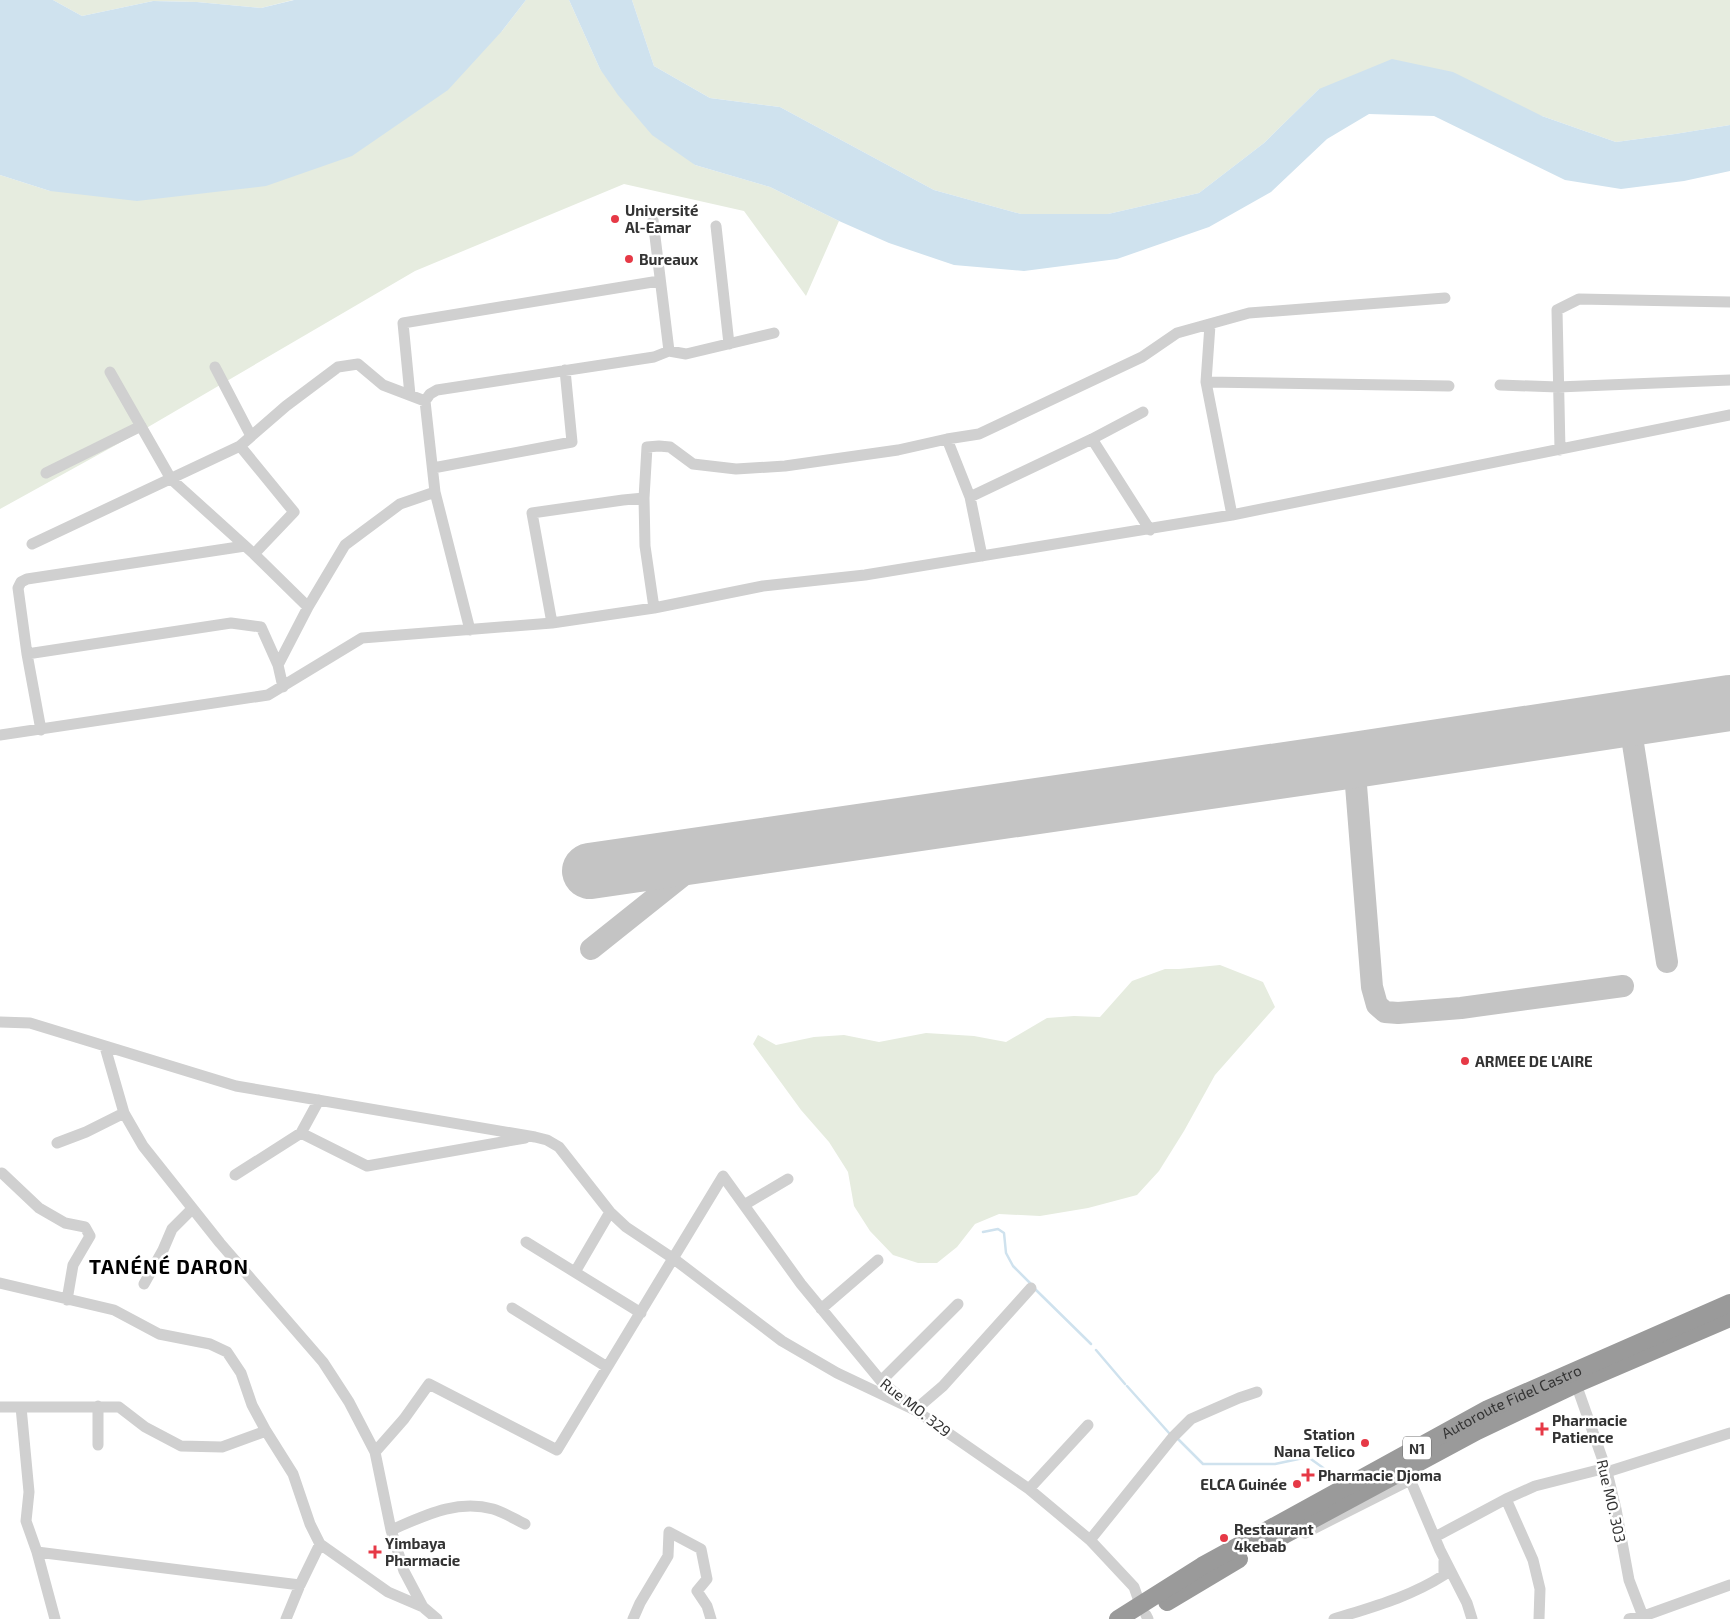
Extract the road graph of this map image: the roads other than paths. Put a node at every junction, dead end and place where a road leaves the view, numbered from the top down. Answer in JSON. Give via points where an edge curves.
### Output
{"nodes":[{"id":1,"x":653,"y":220,"type":"dead end"},
{"id":2,"x":716,"y":226,"type":"dead end"},
{"id":3,"x":659,"y":282,"type":"junction"},
{"id":4,"x":1445,"y":298,"type":"dead end"},
{"id":5,"x":1730,"y":302,"type":"edge"},
{"id":6,"x":1210,"y":325,"type":"junction"},
{"id":7,"x":774,"y":334,"type":"dead end"},
{"id":8,"x":729,"y":344,"type":"junction"},
{"id":9,"x":669,"y":351,"type":"junction"},
{"id":10,"x":215,"y":366,"type":"dead end"},
{"id":11,"x":565,"y":370,"type":"junction"},
{"id":12,"x":110,"y":372,"type":"dead end"},
{"id":13,"x":1730,"y":380,"type":"edge"},
{"id":14,"x":1206,"y":382,"type":"junction"},
{"id":15,"x":1500,"y":385,"type":"dead end"},
{"id":16,"x":1449,"y":386,"type":"dead end"},
{"id":17,"x":1558,"y":386,"type":"junction"},
{"id":18,"x":410,"y":395,"type":"junction"},
{"id":19,"x":426,"y":401,"type":"junction"},
{"id":20,"x":1143,"y":412,"type":"dead end"},
{"id":21,"x":1730,"y":415,"type":"edge"},
{"id":22,"x":141,"y":426,"type":"junction"},
{"id":23,"x":251,"y":436,"type":"junction"},
{"id":24,"x":947,"y":439,"type":"junction"},
{"id":25,"x":1092,"y":439,"type":"junction"},
{"id":26,"x":240,"y":446,"type":"junction"},
{"id":27,"x":1560,"y":450,"type":"junction"},
{"id":28,"x":433,"y":468,"type":"junction"},
{"id":29,"x":46,"y":473,"type":"dead end"},
{"id":30,"x":171,"y":479,"type":"junction"},
{"id":31,"x":435,"y":492,"type":"junction"},
{"id":32,"x":970,"y":497,"type":"junction"},
{"id":33,"x":644,"y":498,"type":"junction"},
{"id":34,"x":1232,"y":515,"type":"junction"},
{"id":35,"x":1150,"y":530,"type":"junction"},
{"id":36,"x":32,"y":544,"type":"dead end"},
{"id":37,"x":245,"y":546,"type":"junction"},
{"id":38,"x":254,"y":554,"type":"junction"},
{"id":39,"x":982,"y":556,"type":"junction"},
{"id":40,"x":308,"y":606,"type":"junction"},
{"id":41,"x":654,"y":608,"type":"junction"},
{"id":42,"x":552,"y":622,"type":"junction"},
{"id":43,"x":470,"y":630,"type":"junction"},
{"id":44,"x":28,"y":654,"type":"junction"},
{"id":45,"x":278,"y":665,"type":"junction"},
{"id":46,"x":283,"y":687,"type":"junction"},
{"id":47,"x":41,"y":730,"type":"junction"},
{"id":48,"x":0,"y":735,"type":"edge"},
{"id":49,"x":0,"y":1022,"type":"edge"},
{"id":50,"x":105,"y":1047,"type":"junction"},
{"id":51,"x":319,"y":1100,"type":"junction"},
{"id":52,"x":124,"y":1113,"type":"junction"},
{"id":53,"x":301,"y":1133,"type":"junction"},
{"id":54,"x":534,"y":1137,"type":"junction"},
{"id":55,"x":57,"y":1143,"type":"dead end"},
{"id":56,"x":2,"y":1173,"type":"dead end"},
{"id":57,"x":236,"y":1175,"type":"dead end"},
{"id":58,"x":788,"y":1179,"type":"dead end"},
{"id":59,"x":744,"y":1205,"type":"junction"},
{"id":60,"x":192,"y":1209,"type":"junction"},
{"id":61,"x":610,"y":1212,"type":"junction"},
{"id":62,"x":526,"y":1242,"type":"dead end"},
{"id":63,"x":674,"y":1259,"type":"junction"},
{"id":64,"x":878,"y":1260,"type":"dead end"},
{"id":65,"x":575,"y":1272,"type":"junction"},
{"id":66,"x":0,"y":1283,"type":"edge"},
{"id":67,"x":144,"y":1284,"type":"dead end"},
{"id":68,"x":1031,"y":1288,"type":"dead end"},
{"id":69,"x":67,"y":1300,"type":"junction"},
{"id":70,"x":1730,"y":1303,"type":"edge"},
{"id":71,"x":958,"y":1304,"type":"dead end"},
{"id":72,"x":512,"y":1308,"type":"dead end"},
{"id":73,"x":821,"y":1309,"type":"junction"},
{"id":74,"x":641,"y":1312,"type":"junction"},
{"id":75,"x":1730,"y":1318,"type":"edge"},
{"id":76,"x":607,"y":1367,"type":"junction"},
{"id":77,"x":881,"y":1381,"type":"junction"},
{"id":78,"x":1576,"y":1384,"type":"junction"},
{"id":79,"x":1257,"y":1392,"type":"dead end"},
{"id":80,"x":0,"y":1406,"type":"edge"},
{"id":81,"x":20,"y":1406,"type":"junction"},
{"id":82,"x":98,"y":1406,"type":"junction"},
{"id":83,"x":915,"y":1410,"type":"junction"},
{"id":84,"x":1088,"y":1425,"type":"dead end"},
{"id":85,"x":266,"y":1431,"type":"junction"},
{"id":86,"x":1730,"y":1433,"type":"edge"},
{"id":87,"x":98,"y":1445,"type":"dead end"},
{"id":88,"x":375,"y":1452,"type":"junction"},
{"id":89,"x":1606,"y":1470,"type":"junction"},
{"id":90,"x":1408,"y":1475,"type":"junction"},
{"id":91,"x":1029,"y":1489,"type":"junction"},
{"id":92,"x":1506,"y":1499,"type":"junction"},
{"id":93,"x":525,"y":1524,"type":"dead end"},
{"id":94,"x":391,"y":1530,"type":"junction"},
{"id":95,"x":1435,"y":1538,"type":"junction"},
{"id":96,"x":1090,"y":1540,"type":"junction"},
{"id":97,"x":1288,"y":1542,"type":"dead end"},
{"id":98,"x":320,"y":1544,"type":"junction"},
{"id":99,"x":37,"y":1552,"type":"junction"},
{"id":100,"x":1444,"y":1557,"type":"junction"},
{"id":101,"x":300,"y":1584,"type":"junction"},
{"id":102,"x":1730,"y":1585,"type":"edge"},
{"id":103,"x":423,"y":1607,"type":"junction"},
{"id":104,"x":1143,"y":1614,"type":"edge"},
{"id":105,"x":1644,"y":1617,"type":"edge"},
{"id":106,"x":55,"y":1619,"type":"edge"},
{"id":107,"x":286,"y":1619,"type":"edge"},
{"id":108,"x":437,"y":1619,"type":"edge"},
{"id":109,"x":633,"y":1619,"type":"edge"},
{"id":110,"x":711,"y":1619,"type":"edge"},
{"id":111,"x":1118,"y":1619,"type":"edge"},
{"id":112,"x":1334,"y":1619,"type":"edge"},
{"id":113,"x":1472,"y":1619,"type":"edge"},
{"id":114,"x":1539,"y":1619,"type":"edge"},
{"id":115,"x":1629,"y":1619,"type":"edge"}],
"edges":[{"from":1,"to":3,"type":"street"},
{"from":2,"to":8,"type":"street"},
{"from":3,"to":9,"type":"street"},
{"from":3,"to":18,"type":"street","via":[[403,323]]},
{"from":4,"to":6,"type":"street","via":[[1249,313]]},
{"from":5,"to":17,"type":"street","via":[[1580,299],[1557,310]]},
{"from":6,"to":14,"type":"street"},
{"from":6,"to":24,"type":"street","via":[[1177,333],[1142,357],[979,434]]},
{"from":7,"to":8,"type":"street"},
{"from":8,"to":9,"type":"street","via":[[686,354]]},
{"from":9,"to":11,"type":"street"},
{"from":10,"to":23,"type":"street"},
{"from":11,"to":19,"type":"street","via":[[437,390]]},
{"from":11,"to":28,"type":"street","via":[[572,442]]},
{"from":12,"to":22,"type":"street"},
{"from":13,"to":17,"type":"street"},
{"from":14,"to":16,"type":"street"},
{"from":14,"to":34,"type":"street"},
{"from":15,"to":17,"type":"street"},
{"from":17,"to":27,"type":"street"},
{"from":18,"to":19,"type":"street"},
{"from":18,"to":23,"type":"street","via":[[383,385],[358,364],[338,368]]},
{"from":19,"to":28,"type":"street"},
{"from":20,"to":25,"type":"street"},
{"from":21,"to":27,"type":"street"},
{"from":22,"to":29,"type":"street"},
{"from":22,"to":30,"type":"street"},
{"from":23,"to":26,"type":"street"},
{"from":24,"to":32,"type":"street"},
{"from":24,"to":33,"type":"street","via":[[867,455],[736,469],[693,464],[670,447],[646,447]]},
{"from":25,"to":32,"type":"street"},
{"from":25,"to":35,"type":"street"},
{"from":26,"to":30,"type":"street"},
{"from":26,"to":38,"type":"street","via":[[294,512]]},
{"from":27,"to":34,"type":"street"},
{"from":28,"to":31,"type":"street"},
{"from":30,"to":36,"type":"street"},
{"from":30,"to":37,"type":"street"},
{"from":31,"to":40,"type":"street","via":[[400,504],[346,545]]},
{"from":31,"to":43,"type":"street"},
{"from":32,"to":39,"type":"street"},
{"from":33,"to":41,"type":"street","via":[[645,546]]},
{"from":33,"to":42,"type":"street","via":[[532,513]]},
{"from":34,"to":35,"type":"street"},
{"from":35,"to":39,"type":"street"},
{"from":37,"to":38,"type":"street"},
{"from":37,"to":44,"type":"street","via":[[27,579],[18,588]]},
{"from":38,"to":40,"type":"street"},
{"from":39,"to":41,"type":"street","via":[[865,576],[764,586]]},
{"from":40,"to":45,"type":"street"},
{"from":41,"to":42,"type":"street"},
{"from":42,"to":43,"type":"street"},
{"from":43,"to":46,"type":"street","via":[[362,638]]},
{"from":44,"to":45,"type":"street","via":[[231,623],[261,627]]},
{"from":44,"to":47,"type":"street"},
{"from":45,"to":46,"type":"street"},
{"from":46,"to":47,"type":"street","via":[[268,695]]},
{"from":47,"to":48,"type":"street"},
{"from":49,"to":50,"type":"street","via":[[30,1023]]},
{"from":50,"to":51,"type":"street","via":[[236,1086]]},
{"from":50,"to":52,"type":"street"},
{"from":51,"to":53,"type":"street"},
{"from":51,"to":54,"type":"street"},
{"from":52,"to":55,"type":"street"},
{"from":52,"to":60,"type":"street","via":[[143,1146]]},
{"from":53,"to":54,"type":"street","via":[[367,1166]]},
{"from":53,"to":57,"type":"street"},
{"from":54,"to":61,"type":"street","via":[[559,1147]]},
{"from":56,"to":69,"type":"street","via":[[39,1208],[65,1223],[85,1227],[90,1236],[73,1264]]},
{"from":58,"to":59,"type":"street"},
{"from":59,"to":63,"type":"street","name":"Rue MO. 329","via":[[723,1176]]},
{"from":59,"to":73,"type":"street","name":"Rue MO. 329"},
{"from":60,"to":67,"type":"street","via":[[172,1229]]},
{"from":60,"to":88,"type":"street","via":[[323,1362],[349,1402]]},
{"from":61,"to":63,"type":"street","via":[[626,1227]]},
{"from":61,"to":65,"type":"street"},
{"from":62,"to":65,"type":"street"},
{"from":63,"to":74,"type":"street"},
{"from":63,"to":83,"type":"street","via":[[782,1341],[837,1373]]},
{"from":64,"to":73,"type":"street"},
{"from":65,"to":74,"type":"street"},
{"from":66,"to":69,"type":"street"},
{"from":68,"to":83,"type":"street","via":[[943,1386]]},
{"from":69,"to":85,"type":"street","via":[[114,1310],[159,1334],[210,1344],[226,1352],[241,1373],[252,1405]]},
{"from":70,"to":104,"type":"highway","name":"Autoroute Fidel Castro","number":"N1","via":[[1488,1410],[1202,1566]]},
{"from":71,"to":77,"type":"street"},
{"from":72,"to":76,"type":"street"},
{"from":73,"to":77,"type":"street","name":"Rue MO. 329"},
{"from":74,"to":76,"type":"street"},
{"from":75,"to":78,"type":"highway","name":"Autoroute Fidel Castro","number":"N1"},
{"from":76,"to":88,"type":"street","via":[[557,1450],[429,1384]]},
{"from":77,"to":83,"type":"street","name":"Rue MO. 329"},
{"from":78,"to":89,"type":"street","name":"Rue MO. 303"},
{"from":78,"to":90,"type":"highway","name":"Autoroute Fidel Castro","number":"N1","via":[[1477,1431]]},
{"from":79,"to":96,"type":"street","via":[[1191,1419]]},
{"from":80,"to":81,"type":"street"},
{"from":81,"to":82,"type":"street"},
{"from":81,"to":99,"type":"street","via":[[29,1492],[26,1521]]},
{"from":82,"to":85,"type":"street","via":[[119,1407],[145,1427],[181,1446],[222,1447]]},
{"from":82,"to":87,"type":"street"},
{"from":83,"to":91,"type":"street","name":"Rue MO. 329"},
{"from":84,"to":91,"type":"street"},
{"from":85,"to":98,"type":"street","via":[[293,1474]]},
{"from":86,"to":89,"type":"street"},
{"from":88,"to":94,"type":"street"},
{"from":89,"to":92,"type":"street","via":[[1535,1486]]},
{"from":89,"to":105,"type":"street","name":"Rue MO. 303","via":[[1629,1580]]},
{"from":90,"to":95,"type":"street"},
{"from":90,"to":97,"type":"street"},
{"from":90,"to":104,"type":"highway","name":"Autoroute Fidel Castro","number":"N1","via":[[1249,1553]]},
{"from":91,"to":96,"type":"street","name":"Rue MO. 329"},
{"from":92,"to":95,"type":"street"},
{"from":92,"to":114,"type":"street","via":[[1533,1560],[1540,1589]]},
{"from":93,"to":94,"type":"street","via":[[495,1510],[472,1506],[434,1511]]},
{"from":94,"to":103,"type":"street","via":[[404,1571]]},
{"from":95,"to":100,"type":"street"},
{"from":96,"to":104,"type":"street","name":"Rue MO. 329","via":[[1134,1587]]},
{"from":98,"to":101,"type":"street"},
{"from":98,"to":103,"type":"street","via":[[388,1592]]},
{"from":99,"to":101,"type":"street"},
{"from":99,"to":106,"type":"street"},
{"from":100,"to":112,"type":"street","via":[[1444,1575],[1432,1582],[1400,1598]]},
{"from":100,"to":113,"type":"street"},
{"from":101,"to":107,"type":"street"},
{"from":102,"to":105,"type":"street"},
{"from":103,"to":108,"type":"street"},
{"from":104,"to":111,"type":"highway","name":"Autoroute Fidel Castro","number":"N1"},
{"from":105,"to":115,"type":"street"},
{"from":109,"to":110,"type":"street","via":[[668,1556],[669,1532],[701,1549],[707,1578],[697,1591]]}]}
